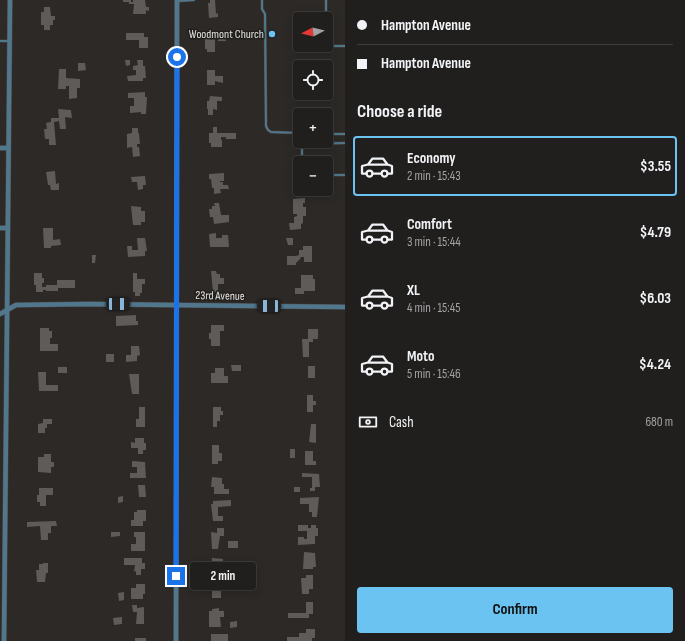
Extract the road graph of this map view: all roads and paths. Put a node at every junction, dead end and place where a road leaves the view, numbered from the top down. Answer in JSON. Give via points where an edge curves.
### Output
{"nodes":[{"id":1,"x":10,"y":0,"type":"edge"},
{"id":2,"x":194,"y":0,"type":"edge"},
{"id":3,"x":262,"y":0,"type":"edge"},
{"id":4,"x":326,"y":0,"type":"edge"},
{"id":5,"x":177,"y":1,"type":"edge"},
{"id":6,"x":326,"y":12,"type":"edge"},
{"id":7,"x":0,"y":41,"type":"edge"},
{"id":8,"x":9,"y":41,"type":"junction"},
{"id":9,"x":333,"y":46,"type":"edge"},
{"id":10,"x":345,"y":46,"type":"edge"},
{"id":11,"x":293,"y":133,"type":"edge"},
{"id":12,"x":333,"y":134,"type":"edge"},
{"id":13,"x":345,"y":134,"type":"edge"},
{"id":14,"x":345,"y":143,"type":"edge"},
{"id":15,"x":0,"y":148,"type":"edge"},
{"id":16,"x":8,"y":148,"type":"junction"},
{"id":17,"x":302,"y":156,"type":"edge"},
{"id":18,"x":333,"y":175,"type":"edge"},
{"id":19,"x":345,"y":175,"type":"edge"},
{"id":20,"x":0,"y":228,"type":"edge"},
{"id":21,"x":8,"y":228,"type":"junction"},
{"id":22,"x":177,"y":305,"type":"junction"},
{"id":23,"x":345,"y":308,"type":"edge"},
{"id":24,"x":6,"y":310,"type":"junction"},
{"id":25,"x":0,"y":314,"type":"edge"},
{"id":26,"x":2,"y":542,"type":"edge"},
{"id":27,"x":2,"y":561,"type":"edge"},
{"id":28,"x":4,"y":641,"type":"edge"},
{"id":29,"x":176,"y":641,"type":"edge"}],
"edges":[{"from":1,"to":8,"type":"street"},
{"from":2,"to":5,"type":"lane"},
{"from":3,"to":11,"type":"lane","via":[[265,14],[266,126],[271,132]]},
{"from":4,"to":6,"type":"lane"},
{"from":5,"to":22,"type":"street"},
{"from":7,"to":8,"type":"lane"},
{"from":8,"to":16,"type":"street"},
{"from":9,"to":10,"type":"lane"},
{"from":12,"to":13,"type":"lane"},
{"from":14,"to":17,"type":"lane","via":[[306,143],[302,147]]},
{"from":15,"to":16,"type":"street"},
{"from":16,"to":21,"type":"street"},
{"from":18,"to":19,"type":"lane"},
{"from":20,"to":21,"type":"street"},
{"from":21,"to":24,"type":"street"},
{"from":22,"to":23,"type":"street","name":"23rd Avenue"},
{"from":22,"to":24,"type":"street","name":"23rd Avenue","via":[[16,305]]},
{"from":22,"to":29,"type":"street"},
{"from":24,"to":25,"type":"street","name":"23rd Avenue"},
{"from":24,"to":26,"type":"street"},
{"from":26,"to":27,"type":"street"},
{"from":27,"to":28,"type":"street"}]}
